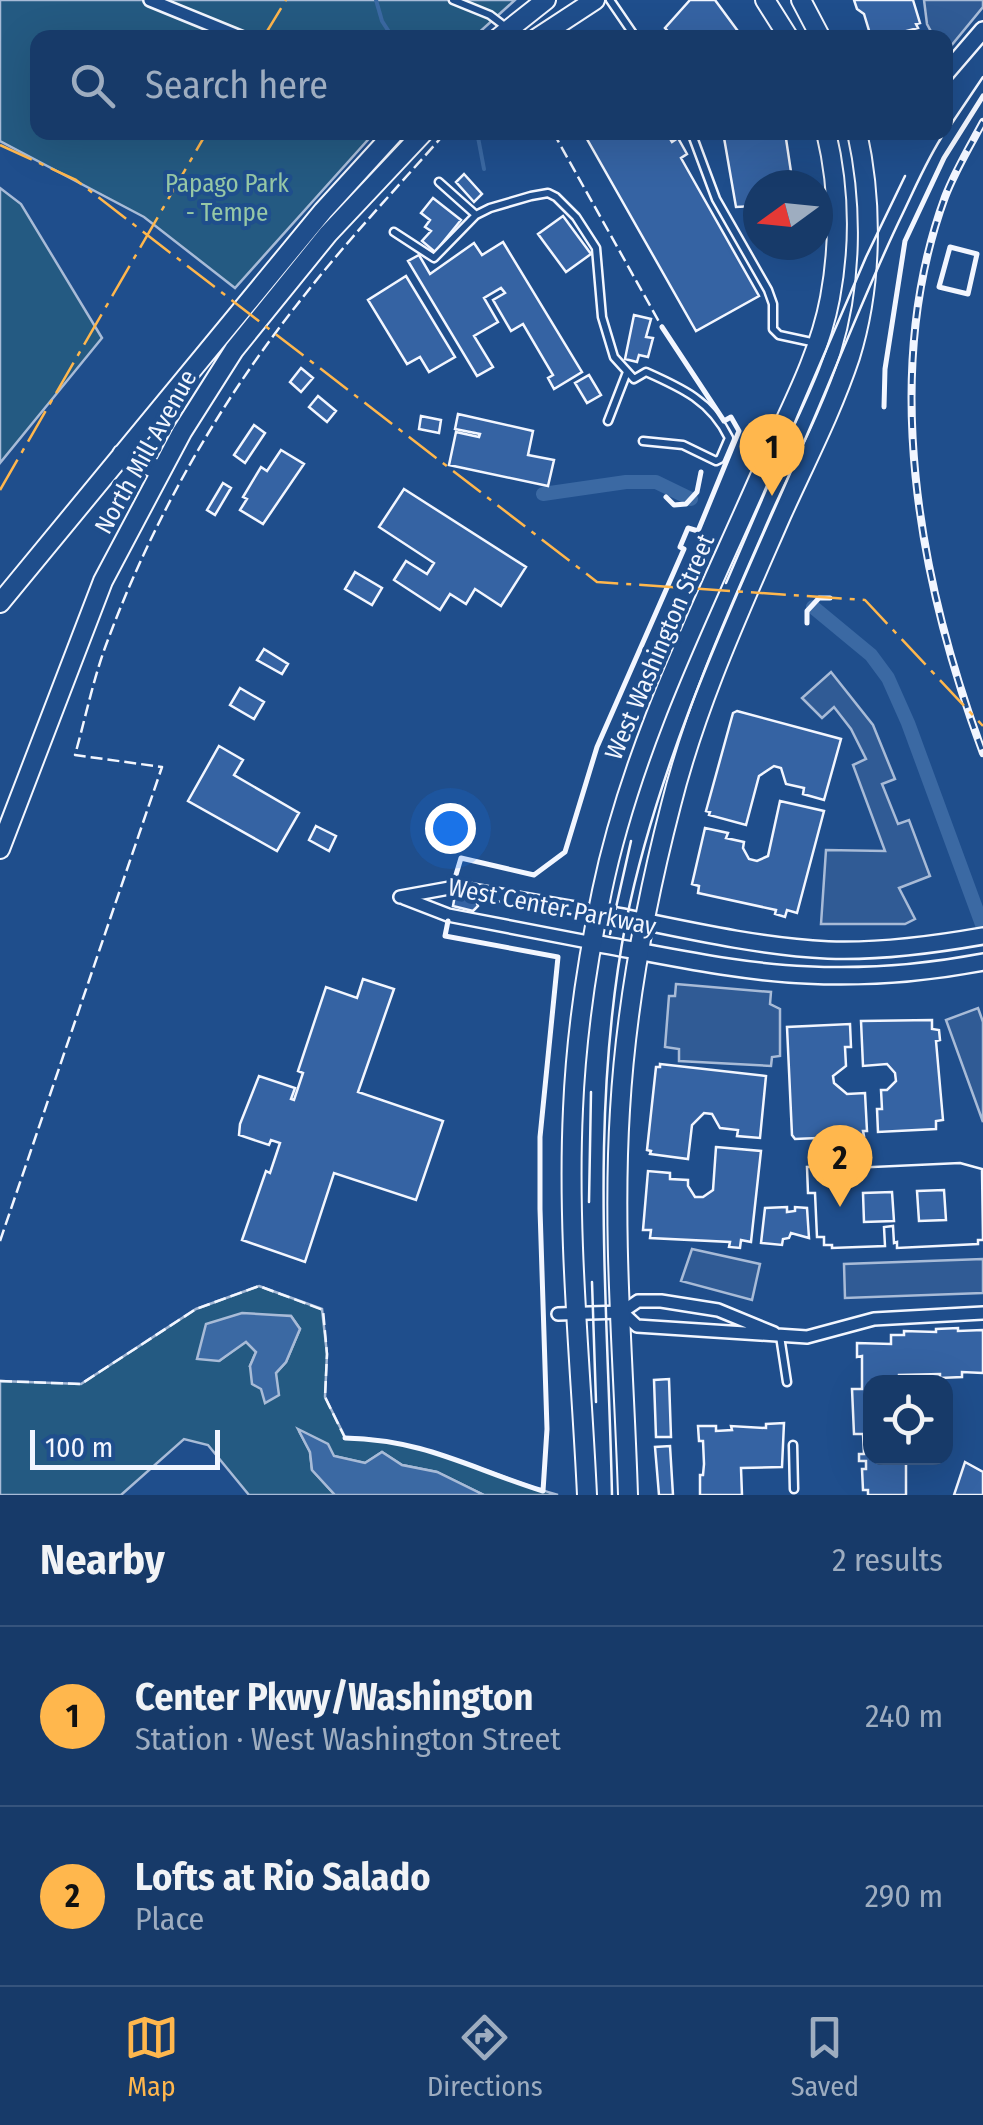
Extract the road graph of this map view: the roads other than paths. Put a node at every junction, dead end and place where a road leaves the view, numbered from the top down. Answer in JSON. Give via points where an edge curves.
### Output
{"nodes":[{"id":1,"x":150,"y":0,"type":"edge"},
{"id":2,"x":453,"y":0,"type":"edge"},
{"id":3,"x":546,"y":0,"type":"edge"},
{"id":4,"x":595,"y":0,"type":"edge"},
{"id":5,"x":610,"y":0,"type":"edge"},
{"id":6,"x":765,"y":0,"type":"edge"},
{"id":7,"x":800,"y":0,"type":"edge"},
{"id":8,"x":223,"y":30,"type":"edge"},
{"id":9,"x":502,"y":30,"type":"edge"},
{"id":10,"x":513,"y":30,"type":"edge"},
{"id":11,"x":549,"y":30,"type":"edge"},
{"id":12,"x":631,"y":30,"type":"edge"},
{"id":13,"x":784,"y":30,"type":"edge"},
{"id":14,"x":817,"y":30,"type":"edge"},
{"id":15,"x":983,"y":30,"type":"edge"},
{"id":16,"x":953,"y":65,"type":"edge"},
{"id":17,"x":387,"y":140,"type":"edge"},
{"id":18,"x":416,"y":140,"type":"edge"},
{"id":19,"x":694,"y":140,"type":"edge"},
{"id":20,"x":828,"y":140,"type":"edge"},
{"id":21,"x":861,"y":140,"type":"edge"},
{"id":22,"x":439,"y":182,"type":"dead end"},
{"id":23,"x":476,"y":215,"type":"junction"},
{"id":24,"x":394,"y":232,"type":"dead end"},
{"id":25,"x":817,"y":343,"type":"junction"},
{"id":26,"x":627,"y":372,"type":"junction"},
{"id":27,"x":608,"y":421,"type":"dead end"},
{"id":28,"x":643,"y":442,"type":"dead end"},
{"id":29,"x":122,"y":454,"type":"junction"},
{"id":30,"x":161,"y":471,"type":"junction"},
{"id":31,"x":0,"y":603,"type":"edge"},
{"id":32,"x":0,"y":849,"type":"edge"},
{"id":33,"x":598,"y":912,"type":"junction"},
{"id":34,"x":644,"y":921,"type":"junction"},
{"id":35,"x":983,"y":936,"type":"edge"},
{"id":36,"x":593,"y":944,"type":"junction"},
{"id":37,"x":639,"y":951,"type":"junction"},
{"id":38,"x":983,"y":962,"type":"edge"},
{"id":39,"x":622,"y":1312,"type":"junction"},
{"id":40,"x":983,"y":1313,"type":"edge"},
{"id":41,"x":558,"y":1314,"type":"dead end"},
{"id":42,"x":578,"y":1314,"type":"junction"},
{"id":43,"x":780,"y":1336,"type":"junction"},
{"id":44,"x":787,"y":1382,"type":"dead end"},
{"id":45,"x":792,"y":1445,"type":"dead end"},
{"id":46,"x":794,"y":1489,"type":"dead end"},
{"id":47,"x":588,"y":1495,"type":"edge"},
{"id":48,"x":628,"y":1495,"type":"edge"}],
"edges":[{"from":1,"to":8,"type":"street"},
{"from":2,"to":9,"type":"lane"},
{"from":3,"to":10,"type":"main road"},
{"from":4,"to":11,"type":"main road"},
{"from":5,"to":12,"type":"lane"},
{"from":6,"to":13,"type":"main road"},
{"from":7,"to":14,"type":"main road"},
{"from":15,"to":16,"type":"street"},
{"from":17,"to":29,"type":"main road","name":"North Mill Avenue"},
{"from":18,"to":30,"type":"main road","name":"North Mill Avenue","via":[[234,350]]},
{"from":19,"to":25,"type":"lane","via":[[716,198],[774,304],[773,329]]},
{"from":20,"to":25,"type":"main road","name":"West Washington Street","via":[[836,251]]},
{"from":21,"to":34,"type":"main road","via":[[868,224],[857,332],[701,706]]},
{"from":22,"to":23,"type":"lane"},
{"from":23,"to":24,"type":"lane","via":[[434,258]]},
{"from":23,"to":26,"type":"lane","via":[[548,193],[576,217],[596,248],[602,317],[614,357]]},
{"from":25,"to":33,"type":"main road","name":"West Washington Street","via":[[659,705]]},
{"from":26,"to":27,"type":"lane"},
{"from":26,"to":28,"type":"lane","via":[[634,379],[646,372],[695,394],[730,438],[718,460],[683,445]]},
{"from":29,"to":30,"type":"main road"},
{"from":29,"to":31,"type":"main road","name":"North Mill Avenue"},
{"from":30,"to":32,"type":"main road","name":"North Mill Avenue","via":[[103,580]]},
{"from":33,"to":34,"type":"street","name":"West Center Parkway"},
{"from":33,"to":36,"type":"main road","name":"West Washington Street"},
{"from":33,"to":36,"type":"street","name":"West Center Parkway","via":[[454,887],[400,896],[448,915]]},
{"from":34,"to":35,"type":"street","name":"West Center Parkway","via":[[830,950]]},
{"from":34,"to":37,"type":"main road"},
{"from":36,"to":37,"type":"street","name":"West Center Parkway"},
{"from":36,"to":42,"type":"main road","name":"West Washington Street","via":[[573,1108]]},
{"from":37,"to":38,"type":"street","name":"West Center Parkway","via":[[808,976]]},
{"from":37,"to":39,"type":"main road","via":[[620,1110]]},
{"from":39,"to":42,"type":"street"},
{"from":39,"to":43,"type":"street","via":[[636,1326]]},
{"from":39,"to":43,"type":"street","via":[[638,1301],[684,1304]]},
{"from":39,"to":48,"type":"main road"},
{"from":40,"to":43,"type":"street","via":[[889,1317],[814,1337]]},
{"from":41,"to":42,"type":"street"},
{"from":42,"to":47,"type":"main road","name":"West Washington Street"},
{"from":43,"to":44,"type":"lane"},
{"from":45,"to":46,"type":"lane"}]}
